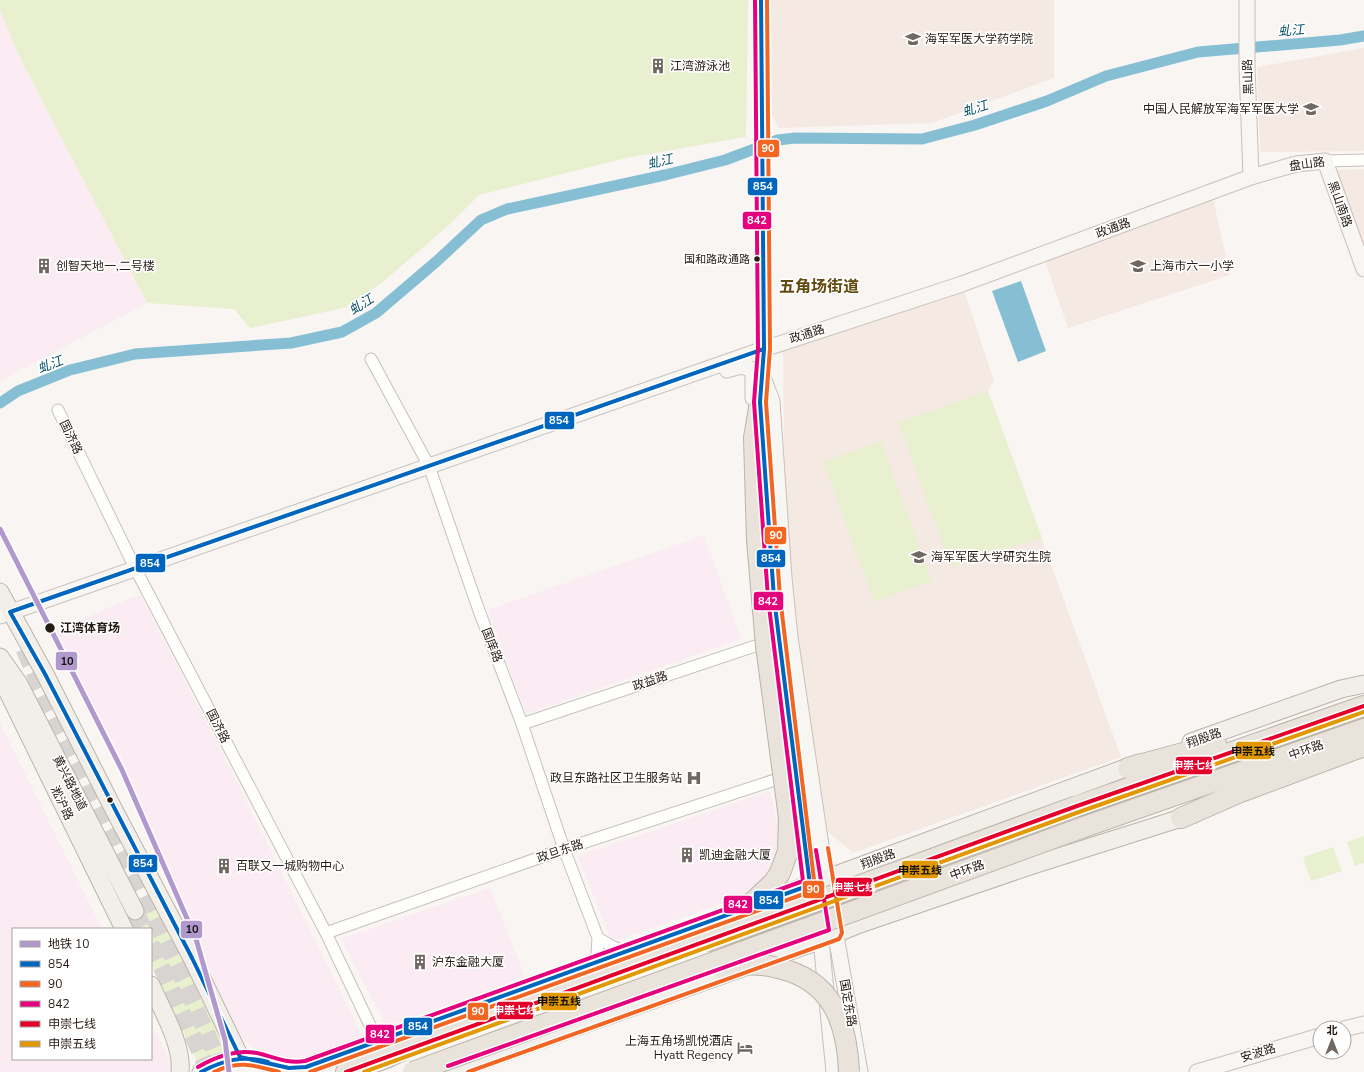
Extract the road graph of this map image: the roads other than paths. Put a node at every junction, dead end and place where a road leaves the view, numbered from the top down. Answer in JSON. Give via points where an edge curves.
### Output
{"nodes":[{"id":1,"x":761,"y":0,"type":"edge"},
{"id":2,"x":1247,"y":0,"type":"edge"},
{"id":3,"x":1364,"y":160,"type":"edge"},
{"id":4,"x":1325,"y":161,"type":"junction"},
{"id":5,"x":1251,"y":177,"type":"junction"},
{"id":6,"x":1364,"y":269,"type":"edge"},
{"id":7,"x":764,"y":349,"type":"junction"},
{"id":8,"x":371,"y":359,"type":"dead end"},
{"id":9,"x":763,"y":377,"type":"junction"},
{"id":10,"x":646,"y":391,"type":"junction"},
{"id":11,"x":760,"y":402,"type":"junction"},
{"id":12,"x":58,"y":410,"type":"dead end"},
{"id":13,"x":754,"y":438,"type":"junction"},
{"id":14,"x":429,"y":466,"type":"junction"},
{"id":15,"x":135,"y":568,"type":"junction"},
{"id":16,"x":0,"y":592,"type":"edge"},
{"id":17,"x":5,"y":614,"type":"edge"},
{"id":18,"x":778,"y":638,"type":"junction"},
{"id":19,"x":0,"y":657,"type":"edge"},
{"id":20,"x":0,"y":676,"type":"edge"},
{"id":21,"x":1364,"y":684,"type":"edge"},
{"id":22,"x":1364,"y":702,"type":"edge"},
{"id":23,"x":1364,"y":706,"type":"edge"},
{"id":24,"x":522,"y":724,"type":"junction"},
{"id":25,"x":1364,"y":730,"type":"edge"},
{"id":26,"x":1364,"y":746,"type":"edge"},
{"id":27,"x":1364,"y":756,"type":"edge"},
{"id":28,"x":1128,"y":768,"type":"junction"},
{"id":29,"x":796,"y":773,"type":"junction"},
{"id":30,"x":1181,"y":818,"type":"junction"},
{"id":31,"x":564,"y":849,"type":"junction"},
{"id":32,"x":826,"y":878,"type":"junction"},
{"id":33,"x":810,"y":885,"type":"junction"},
{"id":34,"x":135,"y":911,"type":"tunnel mouth"},
{"id":35,"x":124,"y":928,"type":"edge"},
{"id":36,"x":326,"y":933,"type":"junction"},
{"id":37,"x":828,"y":933,"type":"junction"},
{"id":38,"x":598,"y":938,"type":"junction"},
{"id":39,"x":626,"y":951,"type":"junction"},
{"id":40,"x":594,"y":962,"type":"junction"},
{"id":41,"x":152,"y":987,"type":"edge"},
{"id":42,"x":1364,"y":1024,"type":"edge"},
{"id":43,"x":1352,"y":1027,"type":"edge"},
{"id":44,"x":1312,"y":1038,"type":"edge"},
{"id":45,"x":382,"y":1050,"type":"junction"},
{"id":46,"x":240,"y":1057,"type":"junction"},
{"id":47,"x":282,"y":1069,"type":"edge"},
{"id":48,"x":180,"y":1072,"type":"edge"},
{"id":49,"x":201,"y":1072,"type":"edge"},
{"id":50,"x":346,"y":1072,"type":"edge"},
{"id":51,"x":415,"y":1072,"type":"edge"},
{"id":52,"x":425,"y":1072,"type":"edge"},
{"id":53,"x":450,"y":1072,"type":"edge"},
{"id":54,"x":834,"y":1072,"type":"edge"},
{"id":55,"x":849,"y":1072,"type":"edge"},
{"id":56,"x":860,"y":1072,"type":"edge"},
{"id":57,"x":1197,"y":1072,"type":"edge"}],
"edges":[{"from":1,"to":7,"type":"street"},
{"from":2,"to":5,"type":"street","name":"黑山路"},
{"from":3,"to":4,"type":"street","name":"盘山路"},
{"from":4,"to":5,"type":"street","name":"盘山路","via":[[1296,164]]},
{"from":4,"to":6,"type":"street","name":"黑山南路"},
{"from":5,"to":7,"type":"street","name":"政通路","via":[[962,284]]},
{"from":7,"to":9,"type":"street"},
{"from":7,"to":10,"type":"street","name":"政通路"},
{"from":8,"to":14,"type":"street","name":"国庠路"},
{"from":9,"to":11,"type":"street"},
{"from":9,"to":32,"type":"street","via":[[772,402],[790,637]]},
{"from":10,"to":13,"type":"street","via":[[661,392],[748,366],[753,372]]},
{"from":10,"to":14,"type":"street","name":"政通路"},
{"from":11,"to":13,"type":"highway"},
{"from":11,"to":18,"type":"street"},
{"from":12,"to":15,"type":"street","name":"国济路"},
{"from":13,"to":45,"type":"highway","bridge":true,"via":[[757,540],[766,646],[789,818],[788,851],[780,873],[754,901],[720,923]]},
{"from":14,"to":15,"type":"street","name":"政通路"},
{"from":14,"to":24,"type":"street","name":"国庠路","via":[[478,608]]},
{"from":15,"to":17,"type":"street","name":"政通路"},
{"from":15,"to":36,"type":"street","name":"国济路"},
{"from":16,"to":17,"type":"main road"},
{"from":17,"to":46,"type":"main road","via":[[45,674],[192,958]]},
{"from":18,"to":24,"type":"street","name":"政益路"},
{"from":18,"to":29,"type":"street"},
{"from":19,"to":34,"type":"main road","name":"黄兴路地道","via":[[19,684]]},
{"from":20,"to":35,"type":"main road","name":"淞沪路"},
{"from":21,"to":28,"type":"main road","name":"翔殷路","via":[[1341,689],[1159,754]]},
{"from":22,"to":28,"type":"highway"},
{"from":23,"to":45,"type":"highway","name":"中环路","bridge":true},
{"from":24,"to":31,"type":"street","name":"国庠路"},
{"from":25,"to":51,"type":"highway","name":"中环路","bridge":true,"via":[[1084,827]]},
{"from":26,"to":30,"type":"highway","via":[[1238,793]]},
{"from":27,"to":30,"type":"main road","via":[[1230,804]]},
{"from":28,"to":32,"type":"main road","name":"翔殷路"},
{"from":29,"to":31,"type":"street","name":"政旦东路"},
{"from":29,"to":33,"type":"street"},
{"from":30,"to":37,"type":"main road"},
{"from":31,"to":36,"type":"street","name":"政旦东路"},
{"from":31,"to":38,"type":"street","name":"国庠路"},
{"from":32,"to":33,"type":"main road","name":"翔殷路"},
{"from":32,"to":37,"type":"street"},
{"from":33,"to":37,"type":"street"},
{"from":33,"to":39,"type":"main road","name":"翔殷路"},
{"from":36,"to":45,"type":"street","name":"国济路"},
{"from":37,"to":52,"type":"main road","via":[[662,984]]},
{"from":37,"to":53,"type":"main road"},
{"from":37,"to":54,"type":"street"},
{"from":37,"to":56,"type":"street","name":"国定东路"},
{"from":38,"to":39,"type":"street"},
{"from":38,"to":40,"type":"street","name":"国庠路"},
{"from":39,"to":40,"type":"main road","name":"翔殷路"},
{"from":40,"to":45,"type":"main road","name":"翔殷路"},
{"from":41,"to":48,"type":"main road","via":[[176,1044]]},
{"from":42,"to":43,"type":"street"},
{"from":44,"to":57,"type":"street","name":"安波路"},
{"from":45,"to":47,"type":"main road","name":"翔殷路","via":[[295,1070]]},
{"from":45,"to":50,"type":"highway","name":"中环路"},
{"from":46,"to":47,"type":"main road","name":"翔殷路","via":[[254,1058]]},
{"from":46,"to":49,"type":"main road","via":[[223,1061]]},
{"from":51,"to":55,"type":"highway","bridge":true,"via":[[532,1035],[712,970],[744,965],[787,970],[800,974],[820,988],[836,1010],[842,1026]]}]}
